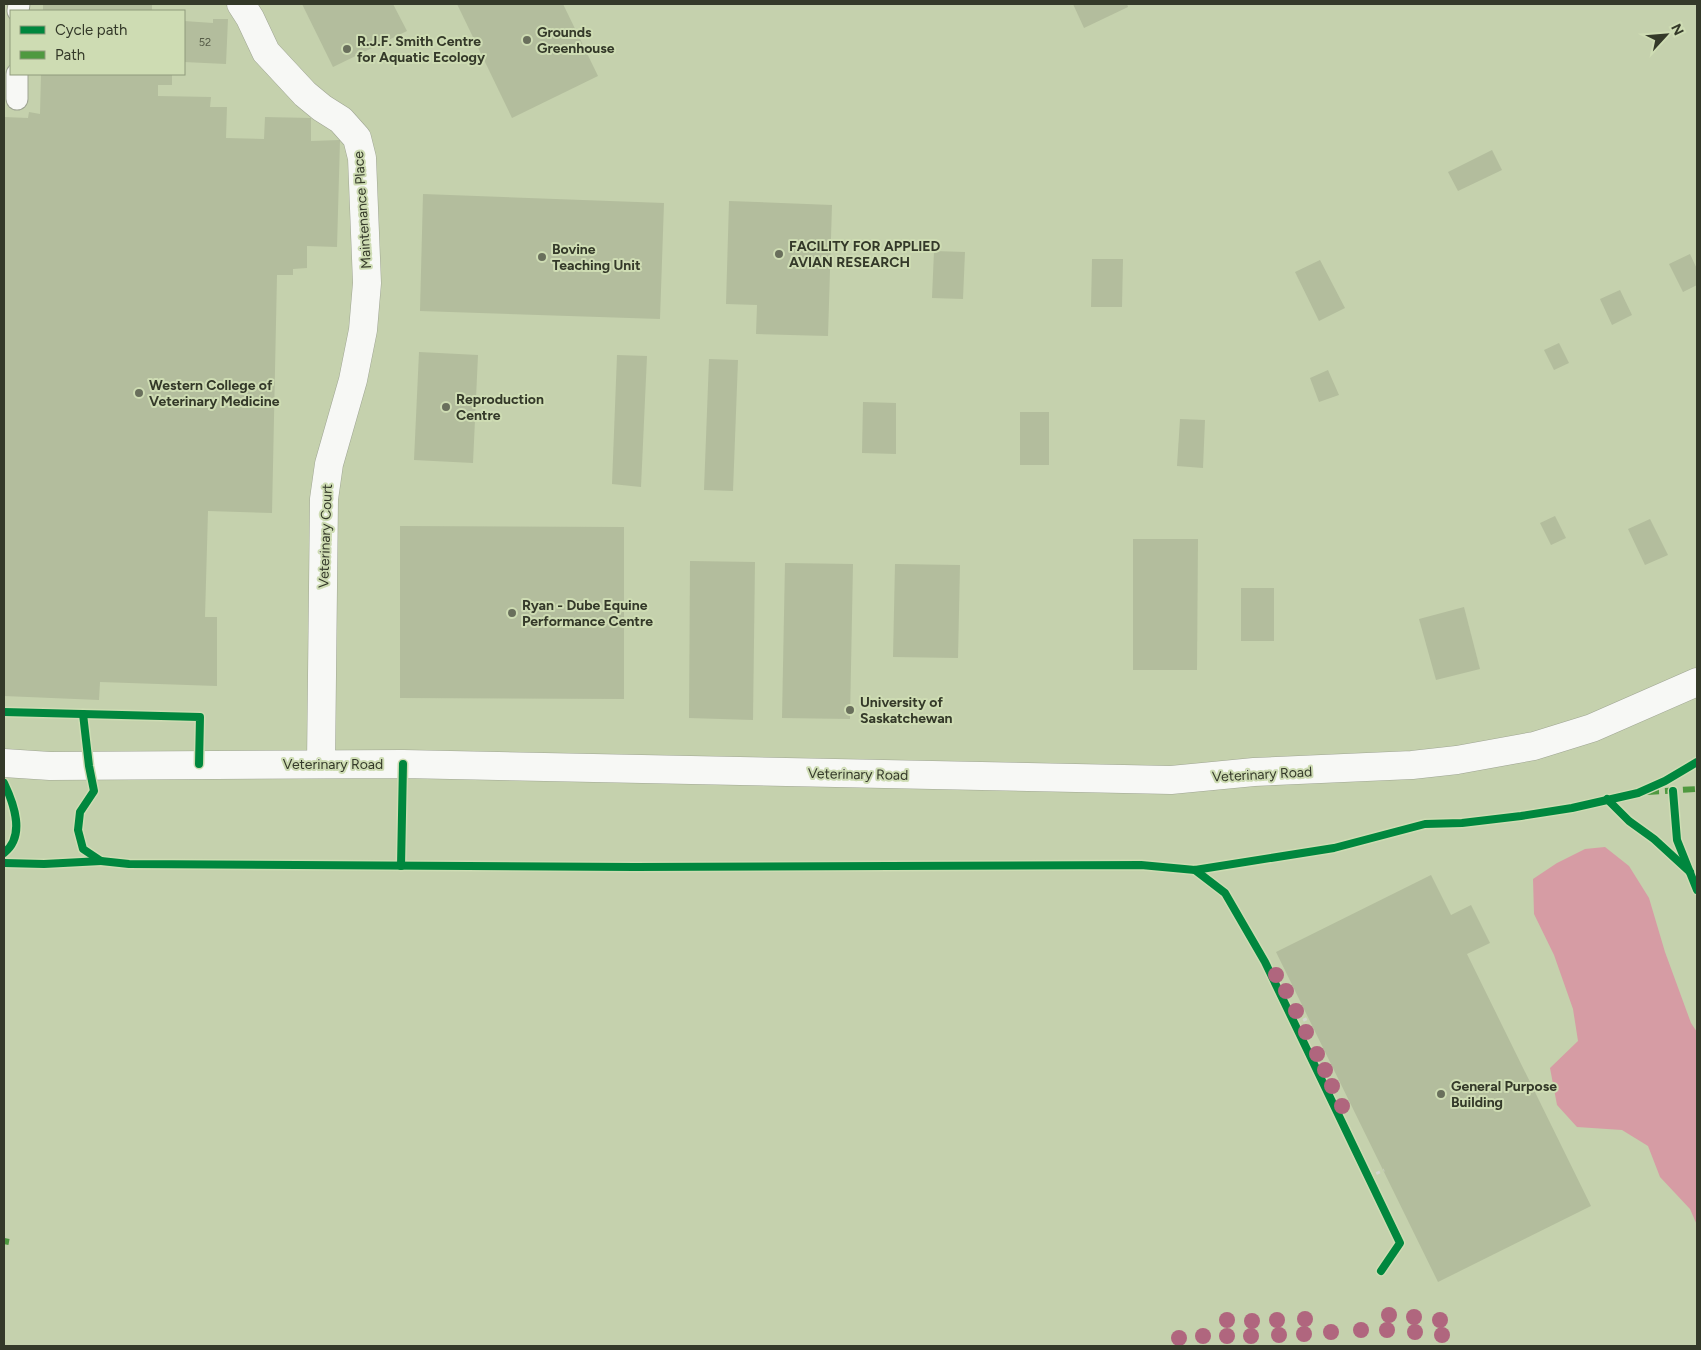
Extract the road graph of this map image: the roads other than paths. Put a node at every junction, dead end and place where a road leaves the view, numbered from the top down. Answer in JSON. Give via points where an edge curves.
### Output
{"nodes":[{"id":1,"x":240,"y":4,"type":"edge"},
{"id":2,"x":17,"y":75,"type":"edge"},
{"id":3,"x":17,"y":99,"type":"dead end"},
{"id":4,"x":367,"y":283,"type":"joint"},
{"id":5,"x":1697,"y":682,"type":"edge"},
{"id":6,"x":4,"y":763,"type":"edge"},
{"id":7,"x":321,"y":764,"type":"junction"}],
"edges":[{"from":1,"to":4,"type":"street","name":"Maintenance Place","via":[[266,52],[277,65],[305,94],[342,120],[357,138],[362,158]]},
{"from":2,"to":3,"type":"lane"},
{"from":4,"to":7,"type":"street","name":"Veterinary Court","via":[[363,330],[353,380],[329,464],[324,500]]},
{"from":5,"to":7,"type":"street","name":"Veterinary Road","via":[[1592,728],[1525,748],[1412,765],[1254,772],[1171,780]]},
{"from":6,"to":7,"type":"street","name":"Veterinary Road","via":[[50,766]]}]}
